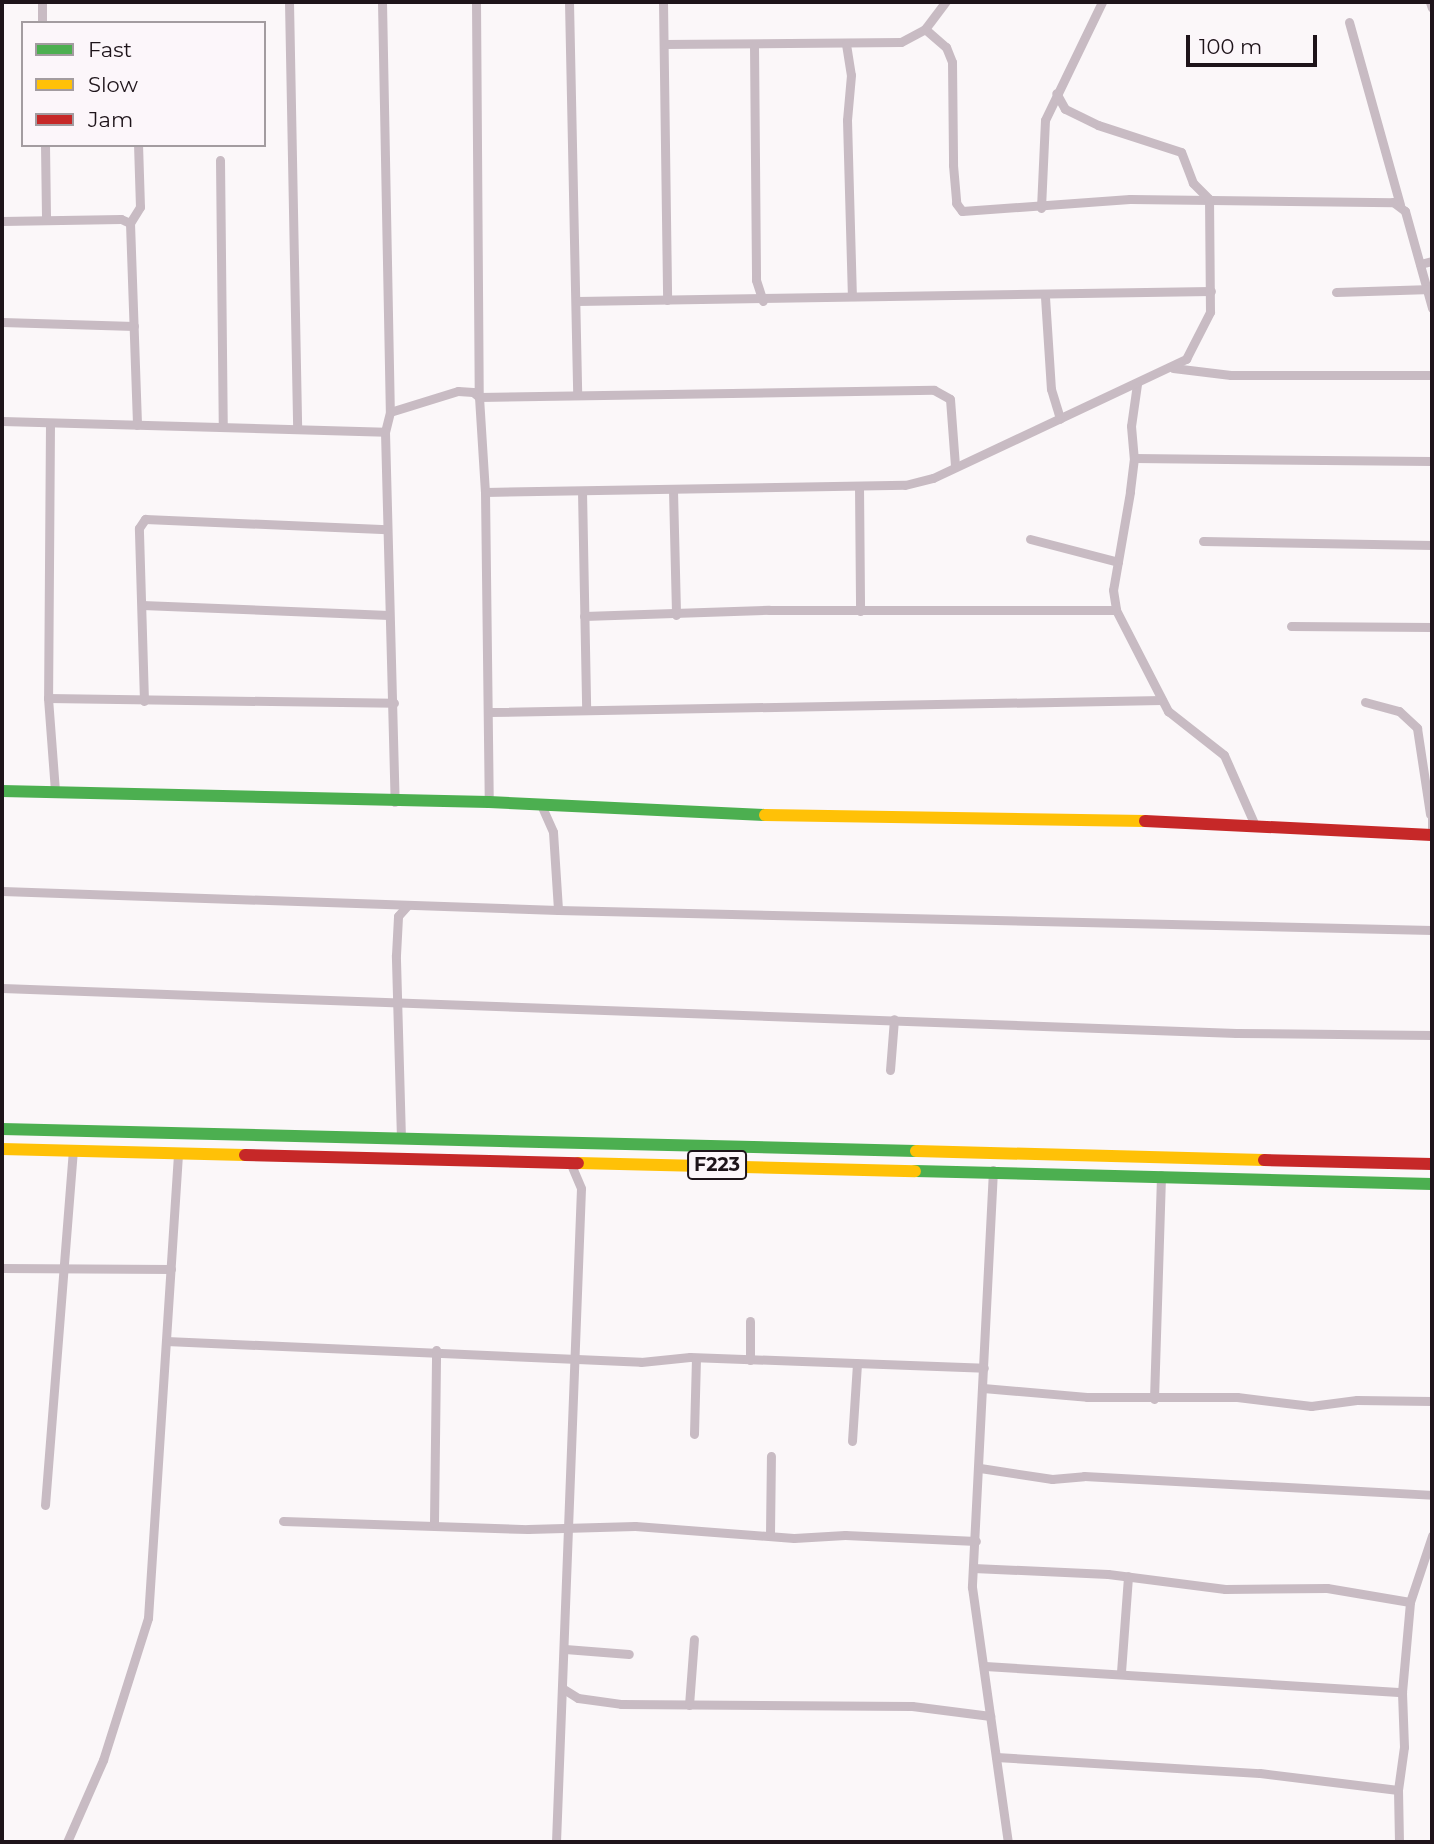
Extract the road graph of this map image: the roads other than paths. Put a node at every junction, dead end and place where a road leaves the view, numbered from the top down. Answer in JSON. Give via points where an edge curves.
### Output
{"nodes":[{"id":1,"x":42,"y":2,"type":"edge"},
{"id":2,"x":289,"y":2,"type":"edge"},
{"id":3,"x":382,"y":2,"type":"edge"},
{"id":4,"x":476,"y":2,"type":"edge"},
{"id":5,"x":569,"y":2,"type":"edge"},
{"id":6,"x":663,"y":2,"type":"edge"},
{"id":7,"x":945,"y":2,"type":"edge"},
{"id":8,"x":1102,"y":2,"type":"edge"},
{"id":9,"x":1430,"y":2,"type":"edge"},
{"id":10,"x":1432,"y":8,"type":"edge"},
{"id":11,"x":43,"y":21,"type":"edge"},
{"id":12,"x":1349,"y":22,"type":"dead end"},
{"id":13,"x":925,"y":29,"type":"junction"},
{"id":14,"x":664,"y":44,"type":"junction"},
{"id":15,"x":846,"y":44,"type":"junction"},
{"id":16,"x":754,"y":45,"type":"junction"},
{"id":17,"x":1056,"y":93,"type":"junction"},
{"id":18,"x":45,"y":147,"type":"edge"},
{"id":19,"x":138,"y":147,"type":"edge"},
{"id":20,"x":220,"y":160,"type":"dead end"},
{"id":21,"x":1209,"y":199,"type":"junction"},
{"id":22,"x":1400,"y":205,"type":"junction"},
{"id":23,"x":1041,"y":208,"type":"junction"},
{"id":24,"x":46,"y":220,"type":"junction"},
{"id":25,"x":2,"y":221,"type":"edge"},
{"id":26,"x":130,"y":223,"type":"junction"},
{"id":27,"x":1432,"y":261,"type":"edge"},
{"id":28,"x":1420,"y":264,"type":"junction"},
{"id":29,"x":1429,"y":289,"type":"edge"},
{"id":30,"x":1211,"y":291,"type":"junction"},
{"id":31,"x":1336,"y":292,"type":"dead end"},
{"id":32,"x":852,"y":296,"type":"junction"},
{"id":33,"x":1045,"y":297,"type":"junction"},
{"id":34,"x":667,"y":300,"type":"junction"},
{"id":35,"x":576,"y":301,"type":"junction"},
{"id":36,"x":763,"y":301,"type":"junction"},
{"id":37,"x":1432,"y":308,"type":"edge"},
{"id":38,"x":2,"y":322,"type":"edge"},
{"id":39,"x":135,"y":326,"type":"junction"},
{"id":40,"x":1172,"y":367,"type":"junction"},
{"id":41,"x":1432,"y":375,"type":"edge"},
{"id":42,"x":1137,"y":384,"type":"junction"},
{"id":43,"x":577,"y":393,"type":"junction"},
{"id":44,"x":479,"y":397,"type":"junction"},
{"id":45,"x":390,"y":412,"type":"junction"},
{"id":46,"x":1060,"y":419,"type":"junction"},
{"id":47,"x":2,"y":421,"type":"edge"},
{"id":48,"x":50,"y":423,"type":"junction"},
{"id":49,"x":137,"y":425,"type":"junction"},
{"id":50,"x":223,"y":426,"type":"junction"},
{"id":51,"x":297,"y":428,"type":"junction"},
{"id":52,"x":385,"y":432,"type":"junction"},
{"id":53,"x":1134,"y":457,"type":"junction"},
{"id":54,"x":1432,"y":461,"type":"edge"},
{"id":55,"x":955,"y":465,"type":"junction"},
{"id":56,"x":859,"y":486,"type":"junction"},
{"id":57,"x":673,"y":490,"type":"junction"},
{"id":58,"x":582,"y":491,"type":"junction"},
{"id":59,"x":485,"y":492,"type":"junction"},
{"id":60,"x":387,"y":529,"type":"junction"},
{"id":61,"x":1030,"y":539,"type":"dead end"},
{"id":62,"x":1203,"y":541,"type":"dead end"},
{"id":63,"x":1432,"y":545,"type":"edge"},
{"id":64,"x":1118,"y":562,"type":"junction"},
{"id":65,"x":142,"y":605,"type":"junction"},
{"id":66,"x":1116,"y":610,"type":"junction"},
{"id":67,"x":860,"y":611,"type":"junction"},
{"id":68,"x":389,"y":615,"type":"junction"},
{"id":69,"x":676,"y":615,"type":"junction"},
{"id":70,"x":584,"y":616,"type":"junction"},
{"id":71,"x":1291,"y":626,"type":"dead end"},
{"id":72,"x":1432,"y":627,"type":"edge"},
{"id":73,"x":48,"y":698,"type":"junction"},
{"id":74,"x":1162,"y":700,"type":"junction"},
{"id":75,"x":144,"y":701,"type":"junction"},
{"id":76,"x":1365,"y":702,"type":"dead end"},
{"id":77,"x":394,"y":703,"type":"junction"},
{"id":78,"x":586,"y":708,"type":"junction"},
{"id":79,"x":489,"y":712,"type":"junction"},
{"id":80,"x":2,"y":791,"type":"edge"},
{"id":81,"x":55,"y":792,"type":"junction"},
{"id":82,"x":395,"y":802,"type":"junction"},
{"id":83,"x":489,"y":802,"type":"junction"},
{"id":84,"x":542,"y":807,"type":"junction"},
{"id":85,"x":1431,"y":812,"type":"edge"},
{"id":86,"x":1254,"y":823,"type":"junction"},
{"id":87,"x":1432,"y":835,"type":"edge"},
{"id":88,"x":2,"y":891,"type":"edge"},
{"id":89,"x":403,"y":907,"type":"junction"},
{"id":90,"x":558,"y":910,"type":"junction"},
{"id":91,"x":1432,"y":930,"type":"edge"},
{"id":92,"x":2,"y":988,"type":"edge"},
{"id":93,"x":399,"y":1003,"type":"junction"},
{"id":94,"x":894,"y":1019,"type":"junction"},
{"id":95,"x":1432,"y":1035,"type":"edge"},
{"id":96,"x":890,"y":1070,"type":"dead end"},
{"id":97,"x":2,"y":1129,"type":"edge"},
{"id":98,"x":401,"y":1139,"type":"junction"},
{"id":99,"x":694,"y":1146,"type":"junction"},
{"id":100,"x":2,"y":1149,"type":"edge"},
{"id":101,"x":73,"y":1150,"type":"junction"},
{"id":102,"x":178,"y":1154,"type":"junction"},
{"id":103,"x":570,"y":1162,"type":"junction"},
{"id":104,"x":694,"y":1164,"type":"junction"},
{"id":105,"x":1432,"y":1164,"type":"edge"},
{"id":106,"x":993,"y":1170,"type":"junction"},
{"id":107,"x":1161,"y":1175,"type":"junction"},
{"id":108,"x":1432,"y":1184,"type":"edge"},
{"id":109,"x":2,"y":1268,"type":"edge"},
{"id":110,"x":65,"y":1269,"type":"junction"},
{"id":111,"x":171,"y":1269,"type":"junction"},
{"id":112,"x":750,"y":1321,"type":"dead end"},
{"id":113,"x":166,"y":1341,"type":"junction"},
{"id":114,"x":436,"y":1350,"type":"junction"},
{"id":115,"x":575,"y":1357,"type":"junction"},
{"id":116,"x":696,"y":1358,"type":"junction"},
{"id":117,"x":750,"y":1360,"type":"junction"},
{"id":118,"x":857,"y":1363,"type":"junction"},
{"id":119,"x":984,"y":1368,"type":"junction"},
{"id":120,"x":983,"y":1388,"type":"junction"},
{"id":121,"x":1154,"y":1399,"type":"junction"},
{"id":122,"x":1432,"y":1401,"type":"edge"},
{"id":123,"x":694,"y":1434,"type":"dead end"},
{"id":124,"x":852,"y":1441,"type":"dead end"},
{"id":125,"x":771,"y":1456,"type":"dead end"},
{"id":126,"x":980,"y":1468,"type":"junction"},
{"id":127,"x":1432,"y":1495,"type":"edge"},
{"id":128,"x":45,"y":1505,"type":"dead end"},
{"id":129,"x":283,"y":1521,"type":"dead end"},
{"id":130,"x":434,"y":1523,"type":"junction"},
{"id":131,"x":568,"y":1526,"type":"junction"},
{"id":132,"x":770,"y":1534,"type":"junction"},
{"id":133,"x":1432,"y":1536,"type":"edge"},
{"id":134,"x":976,"y":1541,"type":"junction"},
{"id":135,"x":973,"y":1568,"type":"junction"},
{"id":136,"x":1128,"y":1576,"type":"junction"},
{"id":137,"x":1410,"y":1602,"type":"junction"},
{"id":138,"x":694,"y":1639,"type":"dead end"},
{"id":139,"x":565,"y":1649,"type":"junction"},
{"id":140,"x":629,"y":1654,"type":"dead end"},
{"id":141,"x":985,"y":1666,"type":"junction"},
{"id":142,"x":1121,"y":1672,"type":"junction"},
{"id":143,"x":562,"y":1688,"type":"junction"},
{"id":144,"x":1402,"y":1692,"type":"junction"},
{"id":145,"x":689,"y":1705,"type":"junction"},
{"id":146,"x":990,"y":1716,"type":"junction"},
{"id":147,"x":996,"y":1757,"type":"junction"},
{"id":148,"x":1398,"y":1790,"type":"junction"},
{"id":149,"x":67,"y":1842,"type":"edge"},
{"id":150,"x":556,"y":1842,"type":"edge"},
{"id":151,"x":1008,"y":1842,"type":"edge"},
{"id":152,"x":1399,"y":1842,"type":"edge"}],
"edges":[{"from":1,"to":11,"type":"street"},
{"from":2,"to":51,"type":"street"},
{"from":3,"to":45,"type":"street"},
{"from":4,"to":44,"type":"street"},
{"from":5,"to":35,"type":"street"},
{"from":6,"to":14,"type":"street"},
{"from":7,"to":13,"type":"street"},
{"from":8,"to":17,"type":"street"},
{"from":9,"to":10,"type":"street"},
{"from":12,"to":22,"type":"street"},
{"from":13,"to":15,"type":"street","via":[[901,42]]},
{"from":13,"to":23,"type":"street","via":[[946,47],[952,62],[958,208],[969,213]]},
{"from":14,"to":16,"type":"street"},
{"from":14,"to":34,"type":"street"},
{"from":15,"to":16,"type":"street"},
{"from":15,"to":32,"type":"street","via":[[851,75],[847,120]]},
{"from":16,"to":36,"type":"street","via":[[756,272]]},
{"from":17,"to":21,"type":"street","via":[[1065,109],[1098,125],[1181,152],[1193,183]]},
{"from":17,"to":23,"type":"street","via":[[1042,137]]},
{"from":18,"to":24,"type":"street"},
{"from":19,"to":26,"type":"street","via":[[140,206]]},
{"from":20,"to":50,"type":"street"},
{"from":21,"to":22,"type":"street"},
{"from":21,"to":23,"type":"street","via":[[1117,200]]},
{"from":21,"to":30,"type":"street"},
{"from":22,"to":28,"type":"street"},
{"from":24,"to":25,"type":"street"},
{"from":24,"to":26,"type":"street","via":[[121,219]]},
{"from":26,"to":39,"type":"street"},
{"from":27,"to":28,"type":"street"},
{"from":28,"to":29,"type":"street"},
{"from":29,"to":31,"type":"street"},
{"from":29,"to":37,"type":"street"},
{"from":30,"to":33,"type":"street"},
{"from":30,"to":40,"type":"street","via":[[1207,323],[1194,350]]},
{"from":32,"to":33,"type":"street"},
{"from":32,"to":36,"type":"street"},
{"from":33,"to":46,"type":"street","via":[[1051,389]]},
{"from":34,"to":35,"type":"street"},
{"from":34,"to":36,"type":"street"},
{"from":35,"to":43,"type":"street"},
{"from":38,"to":39,"type":"street"},
{"from":39,"to":49,"type":"street"},
{"from":40,"to":41,"type":"street","via":[[1231,375]]},
{"from":40,"to":42,"type":"street"},
{"from":42,"to":46,"type":"street"},
{"from":42,"to":53,"type":"street","via":[[1130,434]]},
{"from":43,"to":44,"type":"street"},
{"from":43,"to":55,"type":"street","via":[[934,390],[950,400]]},
{"from":44,"to":45,"type":"street","via":[[473,391],[443,393]]},
{"from":44,"to":59,"type":"street"},
{"from":45,"to":52,"type":"street"},
{"from":46,"to":55,"type":"street"},
{"from":47,"to":48,"type":"street"},
{"from":48,"to":49,"type":"street"},
{"from":48,"to":73,"type":"street"},
{"from":49,"to":50,"type":"street"},
{"from":50,"to":51,"type":"street"},
{"from":51,"to":52,"type":"street"},
{"from":52,"to":60,"type":"street"},
{"from":53,"to":54,"type":"street"},
{"from":53,"to":64,"type":"street"},
{"from":55,"to":56,"type":"street","via":[[933,478],[905,485]]},
{"from":56,"to":57,"type":"street"},
{"from":56,"to":67,"type":"street"},
{"from":57,"to":58,"type":"street"},
{"from":57,"to":69,"type":"street"},
{"from":58,"to":59,"type":"street"},
{"from":58,"to":70,"type":"street"},
{"from":59,"to":79,"type":"street"},
{"from":60,"to":65,"type":"street","via":[[145,519],[139,528]]},
{"from":60,"to":68,"type":"street"},
{"from":61,"to":64,"type":"street"},
{"from":62,"to":63,"type":"street"},
{"from":64,"to":66,"type":"street","via":[[1113,590]]},
{"from":65,"to":68,"type":"street"},
{"from":65,"to":75,"type":"street"},
{"from":66,"to":67,"type":"street"},
{"from":66,"to":74,"type":"street"},
{"from":67,"to":69,"type":"street"},
{"from":68,"to":77,"type":"street"},
{"from":69,"to":70,"type":"street"},
{"from":70,"to":78,"type":"street"},
{"from":71,"to":72,"type":"street"},
{"from":73,"to":75,"type":"street"},
{"from":73,"to":81,"type":"street"},
{"from":74,"to":78,"type":"street"},
{"from":74,"to":86,"type":"street","via":[[1181,723],[1224,755]]},
{"from":75,"to":77,"type":"street"},
{"from":76,"to":85,"type":"street","via":[[1399,712],[1416,727]]},
{"from":77,"to":82,"type":"street"},
{"from":78,"to":79,"type":"street"},
{"from":79,"to":83,"type":"street"},
{"from":80,"to":81,"type":"main road"},
{"from":81,"to":82,"type":"main road"},
{"from":82,"to":83,"type":"main road"},
{"from":83,"to":84,"type":"main road"},
{"from":84,"to":86,"type":"main road"},
{"from":84,"to":90,"type":"street","via":[[553,832]]},
{"from":85,"to":87,"type":"street"},
{"from":86,"to":87,"type":"main road"},
{"from":88,"to":89,"type":"street"},
{"from":89,"to":90,"type":"street"},
{"from":89,"to":93,"type":"street","via":[[396,955]]},
{"from":90,"to":91,"type":"street"},
{"from":92,"to":93,"type":"street"},
{"from":93,"to":94,"type":"street"},
{"from":93,"to":98,"type":"street"},
{"from":94,"to":95,"type":"street","via":[[1237,1033]]},
{"from":94,"to":96,"type":"street"},
{"from":97,"to":98,"type":"main road","number":"F223"},
{"from":98,"to":99,"type":"main road","number":"F223"},
{"from":99,"to":104,"type":"main road"},
{"from":99,"to":105,"type":"main road","number":"F223"},
{"from":100,"to":101,"type":"main road","number":"F223"},
{"from":101,"to":102,"type":"main road","number":"F223"},
{"from":101,"to":110,"type":"street"},
{"from":102,"to":103,"type":"main road","number":"F223"},
{"from":102,"to":111,"type":"street"},
{"from":103,"to":104,"type":"main road","number":"F223"},
{"from":103,"to":115,"type":"street","via":[[582,1188]]},
{"from":104,"to":106,"type":"main road","number":"F223"},
{"from":106,"to":107,"type":"main road","number":"F223"},
{"from":106,"to":119,"type":"street"},
{"from":107,"to":108,"type":"main road","number":"F223"},
{"from":107,"to":121,"type":"street"},
{"from":109,"to":110,"type":"street"},
{"from":110,"to":111,"type":"street"},
{"from":110,"to":128,"type":"street"},
{"from":111,"to":113,"type":"street"},
{"from":112,"to":117,"type":"street"},
{"from":113,"to":114,"type":"street"},
{"from":113,"to":149,"type":"street","via":[[148,1618],[107,1749]]},
{"from":114,"to":115,"type":"street"},
{"from":114,"to":130,"type":"street"},
{"from":115,"to":116,"type":"street","via":[[641,1362]]},
{"from":115,"to":131,"type":"street"},
{"from":116,"to":117,"type":"street"},
{"from":116,"to":123,"type":"street"},
{"from":117,"to":118,"type":"street"},
{"from":118,"to":119,"type":"street"},
{"from":118,"to":124,"type":"street"},
{"from":119,"to":120,"type":"street"},
{"from":120,"to":121,"type":"street"},
{"from":120,"to":126,"type":"street"},
{"from":121,"to":122,"type":"street","via":[[1237,1397],[1322,1406]]},
{"from":125,"to":132,"type":"street"},
{"from":126,"to":127,"type":"street","via":[[1052,1479],[1084,1476]]},
{"from":126,"to":134,"type":"street"},
{"from":129,"to":130,"type":"street"},
{"from":130,"to":131,"type":"street"},
{"from":131,"to":132,"type":"street"},
{"from":131,"to":139,"type":"street"},
{"from":132,"to":134,"type":"street"},
{"from":133,"to":137,"type":"street"},
{"from":134,"to":135,"type":"street"},
{"from":135,"to":136,"type":"street"},
{"from":135,"to":141,"type":"street"},
{"from":136,"to":137,"type":"street","via":[[1225,1589],[1327,1588]]},
{"from":136,"to":142,"type":"street"},
{"from":137,"to":144,"type":"street"},
{"from":138,"to":145,"type":"street"},
{"from":139,"to":140,"type":"street"},
{"from":139,"to":143,"type":"street"},
{"from":141,"to":142,"type":"street"},
{"from":141,"to":146,"type":"street"},
{"from":142,"to":144,"type":"street","via":[[1285,1688],[1325,1685]]},
{"from":143,"to":145,"type":"street","via":[[592,1701]]},
{"from":143,"to":150,"type":"street"},
{"from":144,"to":148,"type":"street","via":[[1404,1747]]},
{"from":145,"to":146,"type":"street","via":[[918,1707]]},
{"from":146,"to":147,"type":"street"},
{"from":147,"to":148,"type":"street","via":[[1260,1773]]},
{"from":147,"to":151,"type":"street"},
{"from":148,"to":152,"type":"street"}]}
